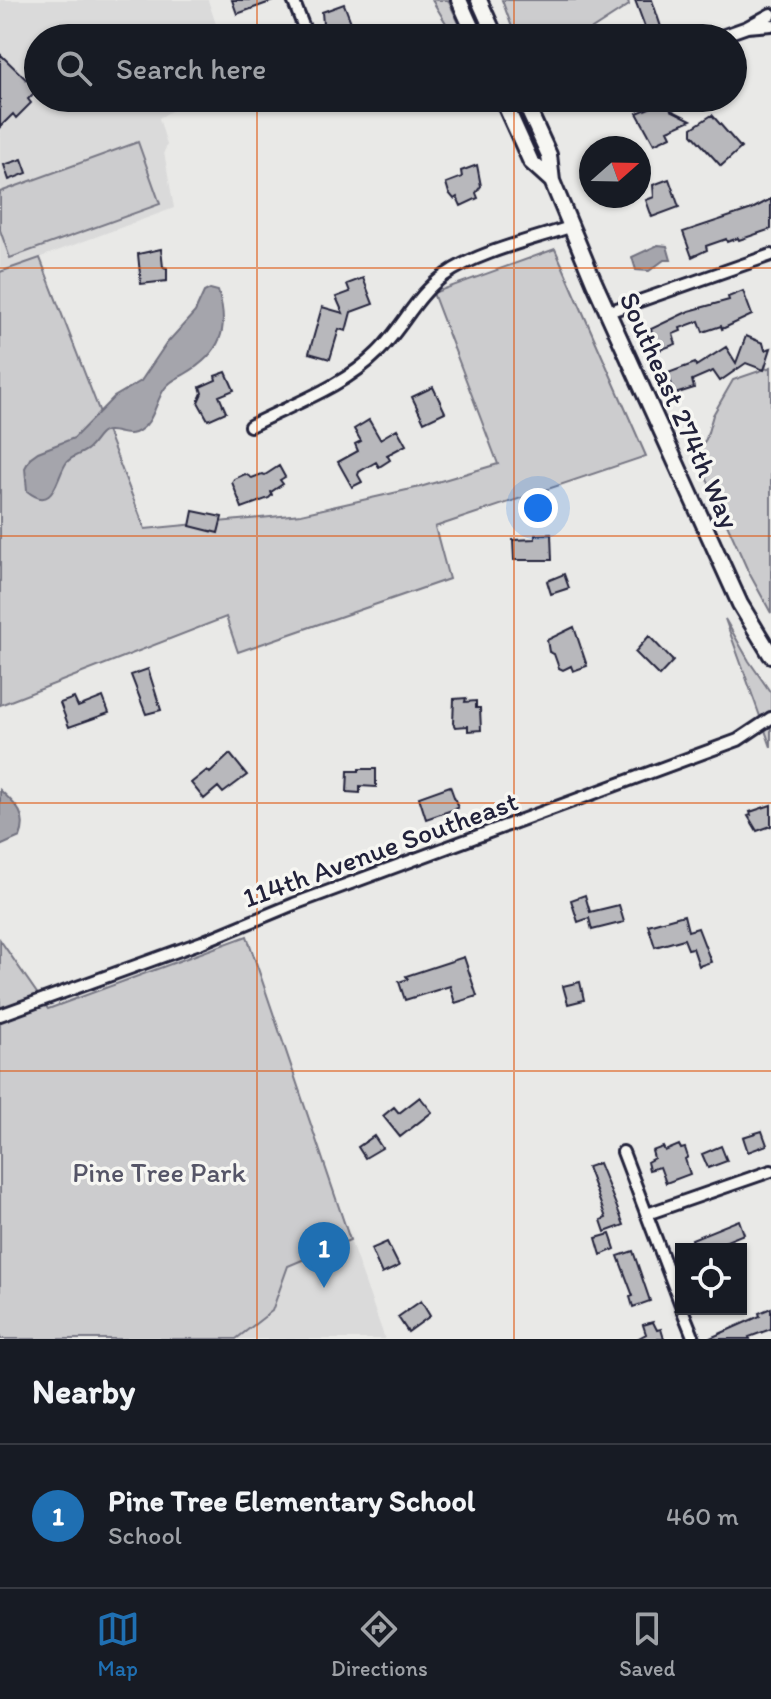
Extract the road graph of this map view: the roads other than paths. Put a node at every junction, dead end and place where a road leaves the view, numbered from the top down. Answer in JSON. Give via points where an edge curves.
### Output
{"nodes":[{"id":1,"x":293,"y":0,"type":"edge"},
{"id":2,"x":459,"y":0,"type":"edge"},
{"id":3,"x":479,"y":0,"type":"edge"},
{"id":4,"x":771,"y":14,"type":"edge"},
{"id":5,"x":302,"y":24,"type":"edge"},
{"id":6,"x":470,"y":24,"type":"edge"},
{"id":7,"x":490,"y":24,"type":"edge"},
{"id":8,"x":771,"y":25,"type":"edge"},
{"id":9,"x":747,"y":27,"type":"joint"},
{"id":10,"x":508,"y":112,"type":"edge"},
{"id":11,"x":529,"y":112,"type":"edge"},
{"id":12,"x":552,"y":181,"type":"junction"},
{"id":13,"x":570,"y":227,"type":"junction"},
{"id":14,"x":771,"y":255,"type":"edge"},
{"id":15,"x":608,"y":312,"type":"junction"},
{"id":16,"x":250,"y":426,"type":"dead end"},
{"id":17,"x":771,"y":655,"type":"edge"},
{"id":18,"x":771,"y":718,"type":"edge"},
{"id":19,"x":0,"y":1015,"type":"edge"},
{"id":20,"x":623,"y":1152,"type":"dead end"},
{"id":21,"x":771,"y":1171,"type":"edge"},
{"id":22,"x":647,"y":1214,"type":"junction"},
{"id":23,"x":675,"y":1288,"type":"edge"},
{"id":24,"x":685,"y":1315,"type":"edge"},
{"id":25,"x":694,"y":1339,"type":"edge"}],
"edges":[{"from":1,"to":5,"type":"street"},
{"from":2,"to":6,"type":"main road"},
{"from":3,"to":7,"type":"main road"},
{"from":4,"to":9,"type":"street"},
{"from":8,"to":9,"type":"street"},
{"from":10,"to":12,"type":"main road","name":"Southeast 274th Way","via":[[531,162]]},
{"from":11,"to":12,"type":"main road","name":"Southeast 274th Way","via":[[549,155]]},
{"from":12,"to":13,"type":"main road","name":"Southeast 274th Way"},
{"from":13,"to":15,"type":"main road","name":"Southeast 274th Way"},
{"from":13,"to":16,"type":"street","via":[[448,272],[362,367]]},
{"from":14,"to":15,"type":"street"},
{"from":15,"to":17,"type":"main road","name":"Southeast 274th Way","via":[[740,604]]},
{"from":18,"to":19,"type":"street","name":"114th Avenue Southeast","via":[[738,740]]},
{"from":20,"to":22,"type":"street"},
{"from":21,"to":22,"type":"street"},
{"from":22,"to":23,"type":"street"},
{"from":24,"to":25,"type":"street"}]}
